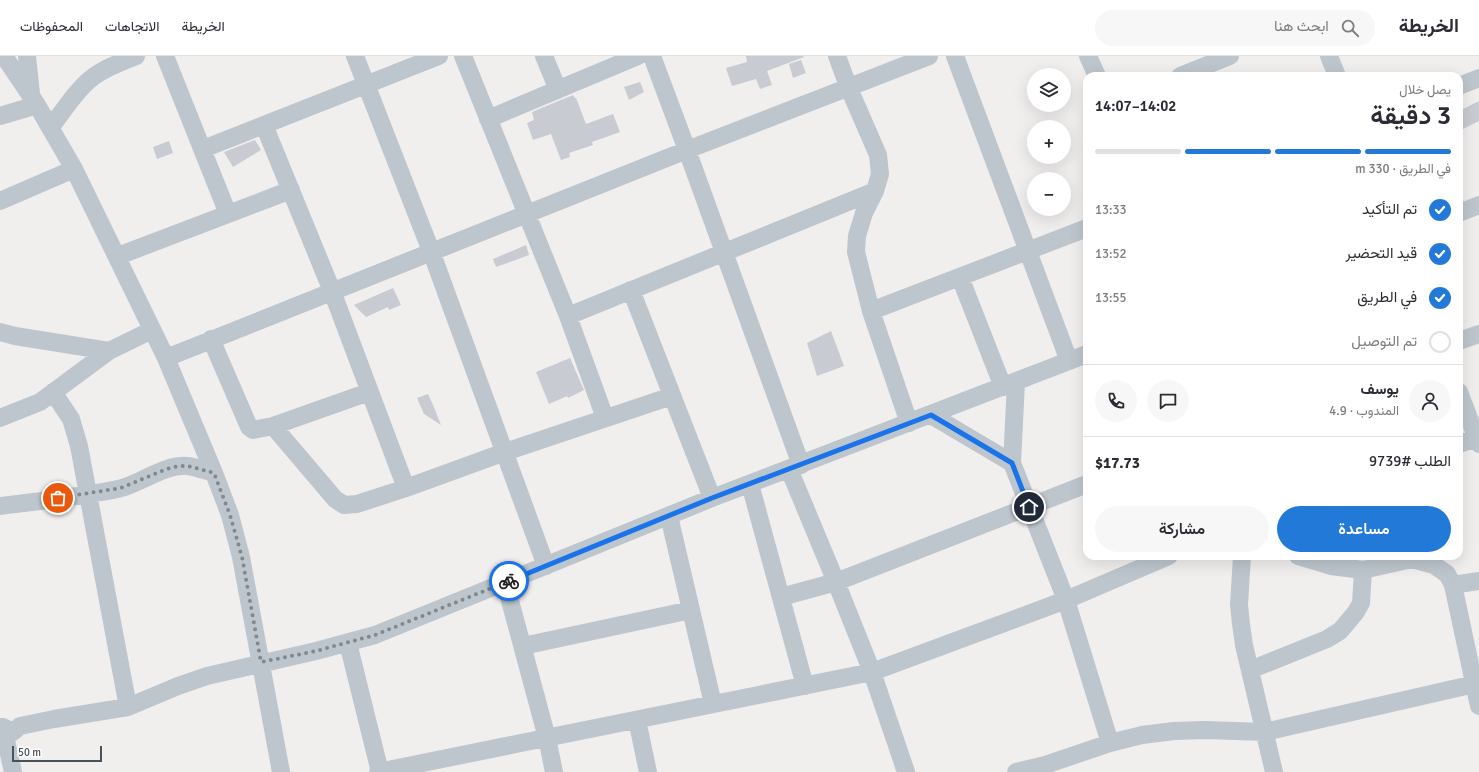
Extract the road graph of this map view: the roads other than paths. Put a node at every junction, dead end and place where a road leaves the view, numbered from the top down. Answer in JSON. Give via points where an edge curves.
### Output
{"nodes":[{"id":1,"x":4,"y":56,"type":"edge"},
{"id":2,"x":27,"y":56,"type":"edge"},
{"id":3,"x":136,"y":56,"type":"edge"},
{"id":4,"x":165,"y":56,"type":"edge"},
{"id":5,"x":355,"y":56,"type":"edge"},
{"id":6,"x":439,"y":56,"type":"edge"},
{"id":7,"x":463,"y":56,"type":"edge"},
{"id":8,"x":544,"y":56,"type":"edge"},
{"id":9,"x":638,"y":56,"type":"edge"},
{"id":10,"x":652,"y":56,"type":"edge"},
{"id":11,"x":837,"y":56,"type":"edge"},
{"id":12,"x":929,"y":56,"type":"edge"},
{"id":13,"x":955,"y":56,"type":"edge"},
{"id":14,"x":1088,"y":56,"type":"edge"},
{"id":15,"x":1230,"y":56,"type":"edge"},
{"id":16,"x":1329,"y":56,"type":"edge"},
{"id":17,"x":1095,"y":72,"type":"edge"},
{"id":18,"x":1190,"y":72,"type":"edge"},
{"id":19,"x":1335,"y":72,"type":"edge"},
{"id":20,"x":1479,"y":78,"type":"edge"},
{"id":21,"x":1463,"y":84,"type":"edge"},
{"id":22,"x":366,"y":85,"type":"junction"},
{"id":23,"x":848,"y":86,"type":"junction"},
{"id":24,"x":558,"y":90,"type":"junction"},
{"id":25,"x":34,"y":100,"type":"junction"},
{"id":26,"x":0,"y":116,"type":"edge"},
{"id":27,"x":488,"y":120,"type":"junction"},
{"id":28,"x":264,"y":125,"type":"junction"},
{"id":29,"x":51,"y":127,"type":"junction"},
{"id":30,"x":203,"y":149,"type":"junction"},
{"id":31,"x":687,"y":150,"type":"junction"},
{"id":32,"x":74,"y":169,"type":"junction"},
{"id":33,"x":290,"y":190,"type":"junction"},
{"id":34,"x":875,"y":191,"type":"junction"},
{"id":35,"x":0,"y":201,"type":"edge"},
{"id":36,"x":1479,"y":206,"type":"edge"},
{"id":37,"x":1463,"y":212,"type":"edge"},
{"id":38,"x":228,"y":214,"type":"junction"},
{"id":39,"x":526,"y":214,"type":"junction"},
{"id":40,"x":1083,"y":230,"type":"edge"},
{"id":41,"x":1028,"y":251,"type":"junction"},
{"id":42,"x":431,"y":252,"type":"junction"},
{"id":43,"x":724,"y":252,"type":"junction"},
{"id":44,"x":118,"y":256,"type":"junction"},
{"id":45,"x":960,"y":277,"type":"junction"},
{"id":46,"x":631,"y":290,"type":"junction"},
{"id":47,"x":332,"y":291,"type":"junction"},
{"id":48,"x":871,"y":311,"type":"junction"},
{"id":49,"x":568,"y":316,"type":"junction"},
{"id":50,"x":152,"y":330,"type":"junction"},
{"id":51,"x":0,"y":332,"type":"edge"},
{"id":52,"x":1479,"y":334,"type":"edge"},
{"id":53,"x":211,"y":339,"type":"junction"},
{"id":54,"x":1463,"y":340,"type":"edge"},
{"id":55,"x":109,"y":352,"type":"junction"},
{"id":56,"x":1083,"y":356,"type":"edge"},
{"id":57,"x":166,"y":358,"type":"junction"},
{"id":58,"x":1069,"y":361,"type":"junction"},
{"id":59,"x":1009,"y":384,"type":"junction"},
{"id":60,"x":53,"y":392,"type":"junction"},
{"id":61,"x":369,"y":392,"type":"junction"},
{"id":62,"x":672,"y":396,"type":"junction"},
{"id":63,"x":1463,"y":402,"type":"edge"},
{"id":64,"x":931,"y":415,"type":"junction"},
{"id":65,"x":0,"y":418,"type":"edge"},
{"id":66,"x":605,"y":418,"type":"junction"},
{"id":67,"x":910,"y":423,"type":"junction"},
{"id":68,"x":273,"y":426,"type":"junction"},
{"id":69,"x":1478,"y":440,"type":"edge"},
{"id":70,"x":1463,"y":443,"type":"edge"},
{"id":71,"x":504,"y":452,"type":"junction"},
{"id":72,"x":1012,"y":463,"type":"junction"},
{"id":73,"x":795,"y":467,"type":"junction"},
{"id":74,"x":214,"y":473,"type":"junction"},
{"id":75,"x":750,"y":484,"type":"junction"},
{"id":76,"x":1083,"y":486,"type":"edge"},
{"id":77,"x":406,"y":488,"type":"junction"},
{"id":78,"x":87,"y":494,"type":"junction"},
{"id":79,"x":712,"y":498,"type":"junction"},
{"id":80,"x":0,"y":506,"type":"edge"},
{"id":81,"x":1029,"y":507,"type":"junction"},
{"id":82,"x":669,"y":516,"type":"junction"},
{"id":83,"x":1160,"y":560,"type":"edge"},
{"id":84,"x":1242,"y":560,"type":"edge"},
{"id":85,"x":1311,"y":560,"type":"edge"},
{"id":86,"x":1408,"y":560,"type":"edge"},
{"id":87,"x":1416,"y":560,"type":"edge"},
{"id":88,"x":546,"y":566,"type":"junction"},
{"id":89,"x":1363,"y":570,"type":"junction"},
{"id":90,"x":1479,"y":581,"type":"edge"},
{"id":91,"x":505,"y":582,"type":"junction"},
{"id":92,"x":836,"y":582,"type":"junction"},
{"id":93,"x":1454,"y":585,"type":"junction"},
{"id":94,"x":781,"y":597,"type":"junction"},
{"id":95,"x":1066,"y":600,"type":"junction"},
{"id":96,"x":691,"y":610,"type":"junction"},
{"id":97,"x":348,"y":643,"type":"junction"},
{"id":98,"x":523,"y":646,"type":"junction"},
{"id":99,"x":261,"y":662,"type":"junction"},
{"id":100,"x":1250,"y":670,"type":"junction"},
{"id":101,"x":872,"y":672,"type":"junction"},
{"id":102,"x":1477,"y":684,"type":"edge"},
{"id":103,"x":805,"y":686,"type":"junction"},
{"id":104,"x":713,"y":704,"type":"junction"},
{"id":105,"x":1479,"y":706,"type":"edge"},
{"id":106,"x":128,"y":707,"type":"junction"},
{"id":107,"x":637,"y":720,"type":"junction"},
{"id":108,"x":2,"y":727,"type":"edge"},
{"id":109,"x":1265,"y":732,"type":"junction"},
{"id":110,"x":547,"y":738,"type":"junction"},
{"id":111,"x":1110,"y":743,"type":"junction"},
{"id":112,"x":1046,"y":768,"type":"edge"},
{"id":113,"x":13,"y":772,"type":"edge"},
{"id":114,"x":281,"y":772,"type":"edge"},
{"id":115,"x":379,"y":772,"type":"edge"},
{"id":116,"x":554,"y":772,"type":"edge"},
{"id":117,"x":648,"y":772,"type":"edge"},
{"id":118,"x":906,"y":772,"type":"edge"},
{"id":119,"x":1016,"y":772,"type":"edge"},
{"id":120,"x":1274,"y":772,"type":"edge"}],
"edges":[{"from":1,"to":25,"type":"street"},
{"from":2,"to":25,"type":"street"},
{"from":3,"to":29,"type":"street","via":[[97,74],[82,88]]},
{"from":4,"to":30,"type":"street"},
{"from":5,"to":22,"type":"street"},
{"from":6,"to":22,"type":"street"},
{"from":7,"to":27,"type":"street"},
{"from":8,"to":24,"type":"street"},
{"from":9,"to":24,"type":"street"},
{"from":10,"to":31,"type":"street"},
{"from":11,"to":23,"type":"street"},
{"from":12,"to":23,"type":"street"},
{"from":13,"to":41,"type":"street"},
{"from":14,"to":17,"type":"street"},
{"from":15,"to":18,"type":"street"},
{"from":16,"to":19,"type":"street"},
{"from":20,"to":21,"type":"street"},
{"from":22,"to":28,"type":"street"},
{"from":22,"to":42,"type":"street"},
{"from":23,"to":31,"type":"street"},
{"from":23,"to":34,"type":"street","via":[[878,155],[880,174]]},
{"from":24,"to":27,"type":"street"},
{"from":25,"to":26,"type":"street"},
{"from":25,"to":29,"type":"street"},
{"from":27,"to":39,"type":"street"},
{"from":28,"to":30,"type":"street"},
{"from":28,"to":33,"type":"street"},
{"from":29,"to":32,"type":"street"},
{"from":30,"to":38,"type":"street"},
{"from":31,"to":39,"type":"street"},
{"from":31,"to":43,"type":"street"},
{"from":32,"to":35,"type":"street"},
{"from":32,"to":44,"type":"street"},
{"from":33,"to":38,"type":"street"},
{"from":33,"to":47,"type":"street"},
{"from":34,"to":43,"type":"street"},
{"from":34,"to":48,"type":"street","via":[[864,213],[857,236],[856,252]]},
{"from":36,"to":37,"type":"street"},
{"from":38,"to":44,"type":"street"},
{"from":39,"to":42,"type":"street"},
{"from":39,"to":49,"type":"street"},
{"from":40,"to":41,"type":"street"},
{"from":41,"to":45,"type":"street"},
{"from":41,"to":58,"type":"street"},
{"from":42,"to":47,"type":"street"},
{"from":42,"to":71,"type":"street"},
{"from":43,"to":46,"type":"street"},
{"from":43,"to":73,"type":"street"},
{"from":44,"to":50,"type":"street"},
{"from":45,"to":48,"type":"street"},
{"from":45,"to":59,"type":"street"},
{"from":46,"to":49,"type":"street"},
{"from":46,"to":62,"type":"street"},
{"from":47,"to":53,"type":"street"},
{"from":47,"to":61,"type":"street"},
{"from":48,"to":67,"type":"street"},
{"from":49,"to":66,"type":"street"},
{"from":50,"to":55,"type":"street"},
{"from":50,"to":57,"type":"street"},
{"from":51,"to":55,"type":"street"},
{"from":52,"to":54,"type":"street"},
{"from":53,"to":57,"type":"street"},
{"from":53,"to":68,"type":"street","via":[[249,427],[253,430]]},
{"from":55,"to":60,"type":"street"},
{"from":56,"to":58,"type":"street"},
{"from":57,"to":74,"type":"street"},
{"from":58,"to":59,"type":"street"},
{"from":59,"to":64,"type":"street"},
{"from":59,"to":72,"type":"street"},
{"from":60,"to":65,"type":"street","via":[[40,402]]},
{"from":60,"to":78,"type":"street","via":[[71,419],[75,431]]},
{"from":61,"to":68,"type":"street"},
{"from":61,"to":77,"type":"street"},
{"from":62,"to":66,"type":"street"},
{"from":62,"to":79,"type":"street"},
{"from":63,"to":69,"type":"street"},
{"from":64,"to":67,"type":"street"},
{"from":64,"to":72,"type":"street"},
{"from":66,"to":71,"type":"street"},
{"from":67,"to":73,"type":"street"},
{"from":68,"to":77,"type":"street","via":[[335,499],[344,505],[357,504]]},
{"from":69,"to":70,"type":"street"},
{"from":71,"to":77,"type":"street"},
{"from":71,"to":88,"type":"street"},
{"from":72,"to":81,"type":"street"},
{"from":73,"to":75,"type":"street"},
{"from":73,"to":92,"type":"street"},
{"from":74,"to":78,"type":"street","via":[[178,466],[121,488]]},
{"from":74,"to":99,"type":"street","via":[[242,557]]},
{"from":75,"to":79,"type":"street"},
{"from":75,"to":94,"type":"street"},
{"from":76,"to":81,"type":"street"},
{"from":78,"to":80,"type":"street"},
{"from":78,"to":106,"type":"street"},
{"from":79,"to":82,"type":"street"},
{"from":81,"to":92,"type":"street"},
{"from":81,"to":95,"type":"street"},
{"from":82,"to":88,"type":"street"},
{"from":82,"to":96,"type":"street"},
{"from":83,"to":95,"type":"street"},
{"from":84,"to":100,"type":"street","via":[[1239,605]]},
{"from":85,"to":89,"type":"street","via":[[1331,566]]},
{"from":86,"to":89,"type":"street"},
{"from":87,"to":93,"type":"street","via":[[1434,565],[1447,574]]},
{"from":88,"to":91,"type":"street"},
{"from":89,"to":100,"type":"street","via":[[1361,603],[1340,631],[1327,639]]},
{"from":90,"to":93,"type":"street"},
{"from":91,"to":97,"type":"street","via":[[375,635]]},
{"from":91,"to":98,"type":"street"},
{"from":92,"to":94,"type":"street"},
{"from":92,"to":101,"type":"street"},
{"from":93,"to":102,"type":"street"},
{"from":94,"to":103,"type":"street"},
{"from":95,"to":101,"type":"street"},
{"from":95,"to":111,"type":"street"},
{"from":96,"to":98,"type":"street"},
{"from":96,"to":104,"type":"street"},
{"from":97,"to":99,"type":"street"},
{"from":97,"to":115,"type":"street"},
{"from":98,"to":110,"type":"street"},
{"from":99,"to":106,"type":"street","via":[[207,676]]},
{"from":99,"to":114,"type":"street"},
{"from":100,"to":109,"type":"street"},
{"from":101,"to":103,"type":"street"},
{"from":101,"to":118,"type":"street"},
{"from":102,"to":105,"type":"street"},
{"from":102,"to":109,"type":"street"},
{"from":103,"to":104,"type":"street"},
{"from":104,"to":107,"type":"street"},
{"from":106,"to":108,"type":"street","via":[[20,726],[14,732]]},
{"from":107,"to":110,"type":"street"},
{"from":107,"to":117,"type":"street"},
{"from":108,"to":113,"type":"street"},
{"from":109,"to":111,"type":"street","via":[[1174,731]]},
{"from":109,"to":120,"type":"street"},
{"from":110,"to":115,"type":"street"},
{"from":110,"to":116,"type":"street"},
{"from":111,"to":112,"type":"street"},
{"from":112,"to":119,"type":"street"}]}
